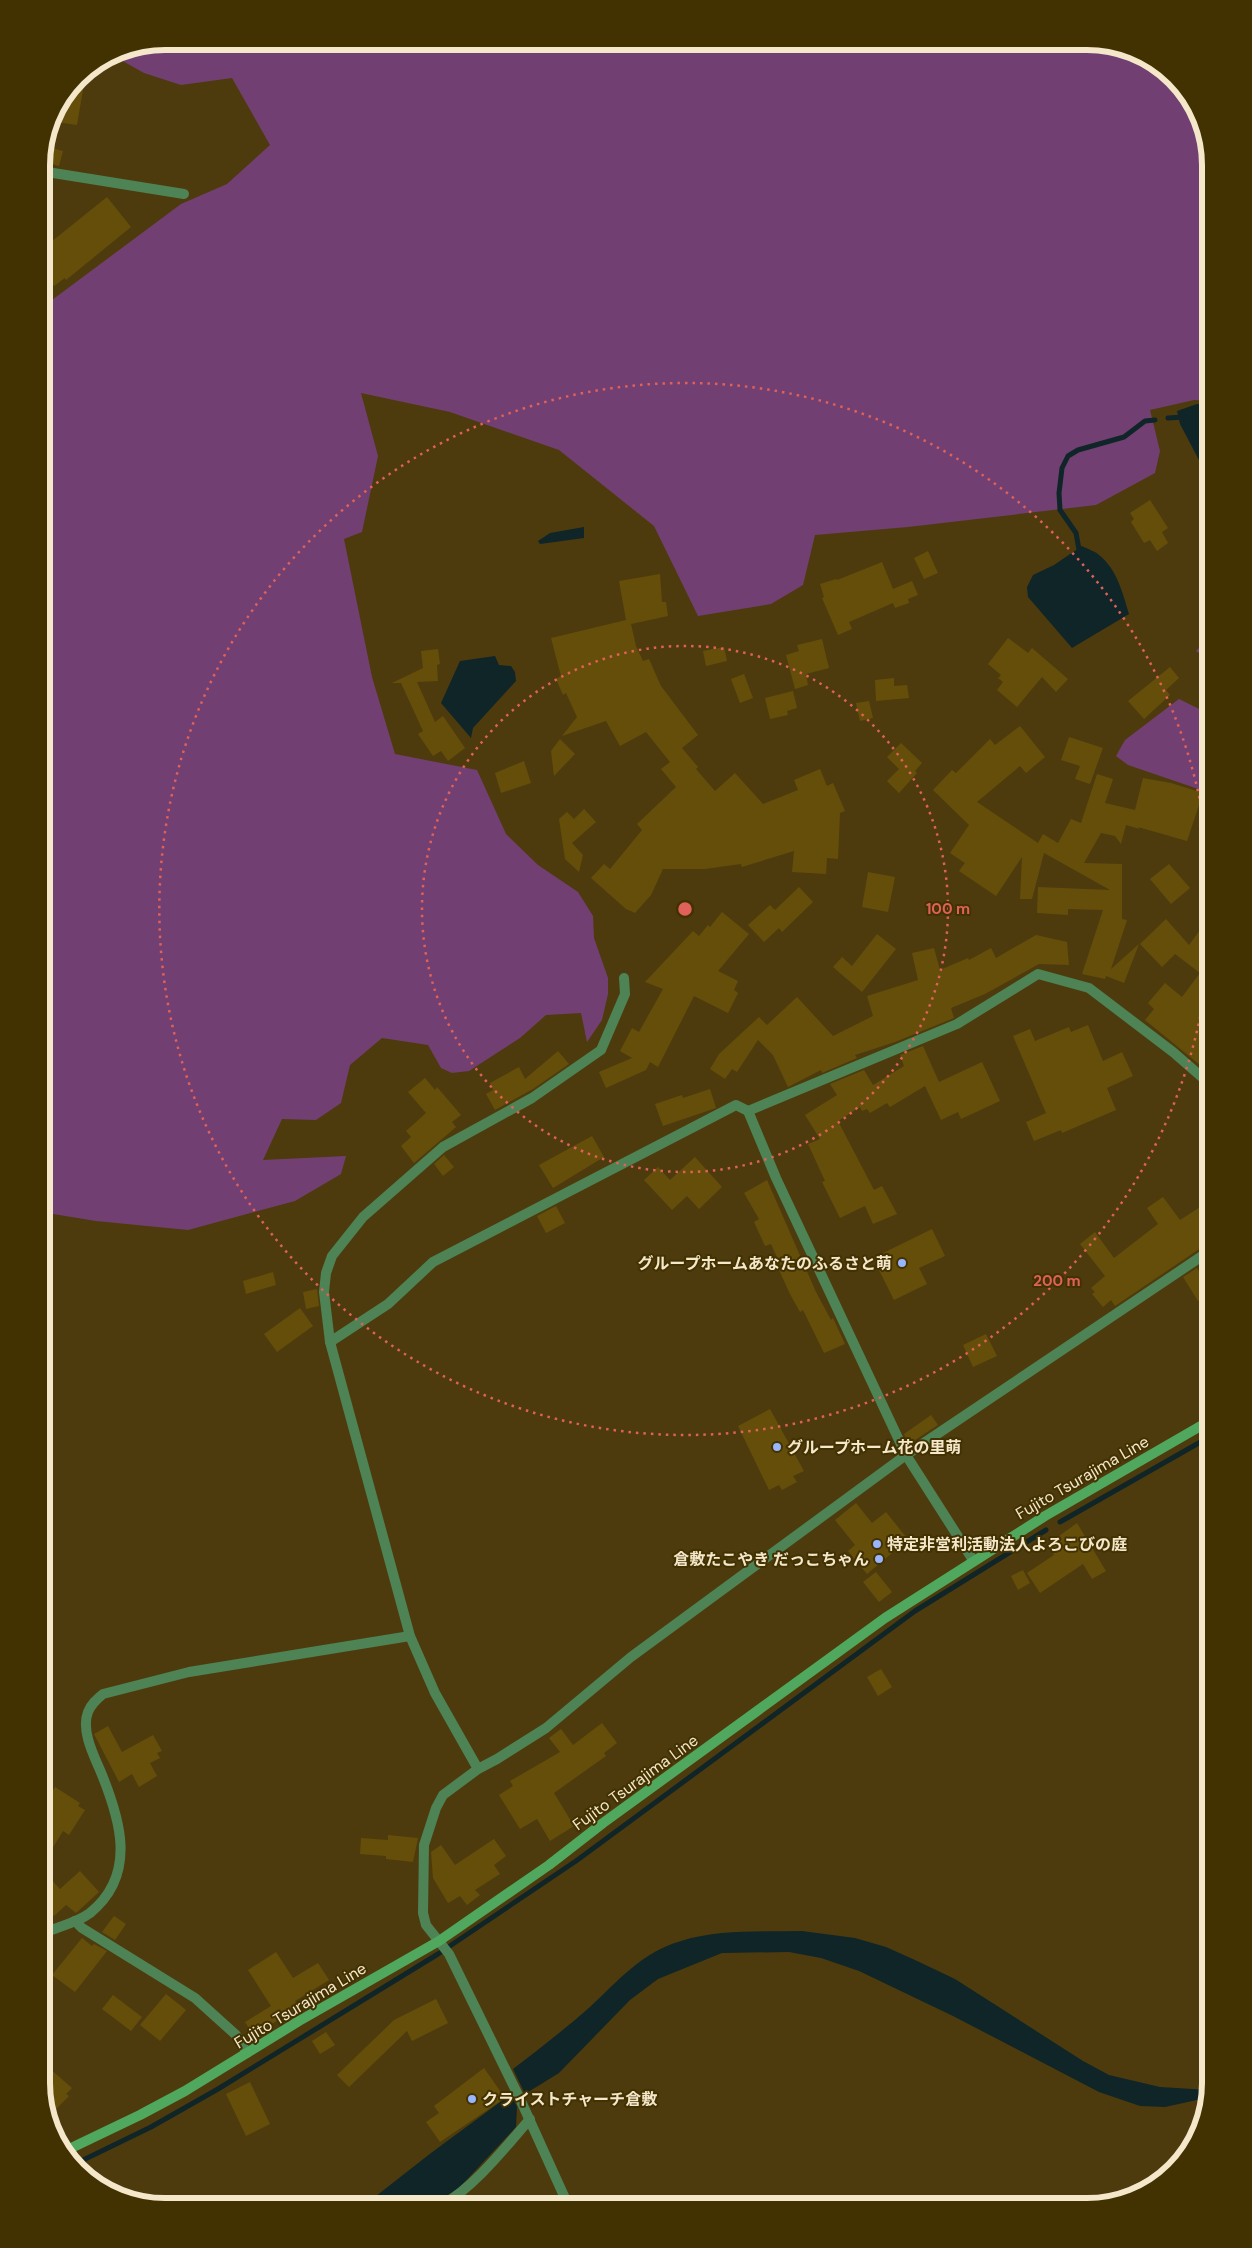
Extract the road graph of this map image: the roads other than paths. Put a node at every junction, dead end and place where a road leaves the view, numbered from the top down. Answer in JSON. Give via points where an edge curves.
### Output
{"nodes":[{"id":1,"x":50,"y":172,"type":"edge"},
{"id":2,"x":184,"y":194,"type":"dead end"},
{"id":3,"x":624,"y":978,"type":"dead end"},
{"id":4,"x":1202,"y":1077,"type":"edge"},
{"id":5,"x":748,"y":1111,"type":"junction"},
{"id":6,"x":1202,"y":1256,"type":"edge"},
{"id":7,"x":330,"y":1342,"type":"junction"},
{"id":8,"x":1202,"y":1425,"type":"edge"},
{"id":9,"x":906,"y":1455,"type":"junction"},
{"id":10,"x":973,"y":1560,"type":"junction"},
{"id":11,"x":410,"y":1636,"type":"junction"},
{"id":12,"x":478,"y":1769,"type":"junction"},
{"id":13,"x":76,"y":1921,"type":"junction"},
{"id":14,"x":50,"y":1931,"type":"edge"},
{"id":15,"x":444,"y":1947,"type":"junction"},
{"id":16,"x":247,"y":2053,"type":"junction"},
{"id":17,"x":530,"y":2119,"type":"junction"},
{"id":18,"x":70,"y":2148,"type":"edge"},
{"id":19,"x":454,"y":2198,"type":"edge"},
{"id":20,"x":564,"y":2198,"type":"edge"}],
"edges":[{"from":1,"to":2,"type":"street"},
{"from":3,"to":7,"type":"street","via":[[625,994],[600,1050],[532,1098],[443,1147],[363,1216],[332,1256],[326,1273],[324,1292]]},
{"from":4,"to":5,"type":"street","via":[[1090,988],[1038,974],[957,1024]]},
{"from":5,"to":7,"type":"street","via":[[736,1105],[433,1262],[388,1304]]},
{"from":5,"to":9,"type":"street"},
{"from":6,"to":9,"type":"street"},
{"from":7,"to":11,"type":"street"},
{"from":8,"to":10,"type":"main road","name":"Fujito Tsurajima Line"},
{"from":9,"to":10,"type":"street"},
{"from":9,"to":12,"type":"street","via":[[653,1640],[546,1728]]},
{"from":10,"to":15,"type":"main road","name":"Fujito Tsurajima Line","via":[[886,1618],[603,1823]]},
{"from":11,"to":12,"type":"street","via":[[435,1693]]},
{"from":11,"to":13,"type":"street","via":[[189,1672],[103,1694],[88,1713],[89,1742],[117,1817],[121,1864],[108,1894],[90,1913]]},
{"from":12,"to":15,"type":"street","via":[[443,1795],[424,1845],[423,1913],[426,1925]]},
{"from":13,"to":14,"type":"street"},
{"from":13,"to":16,"type":"street","via":[[82,1928],[195,1998],[236,2035]]},
{"from":15,"to":16,"type":"main road","name":"Fujito Tsurajima Line"},
{"from":15,"to":17,"type":"street"},
{"from":16,"to":18,"type":"main road","name":"Fujito Tsurajima Line","via":[[147,2111]]},
{"from":17,"to":19,"type":"street","via":[[481,2175]]},
{"from":17,"to":20,"type":"street"}]}
